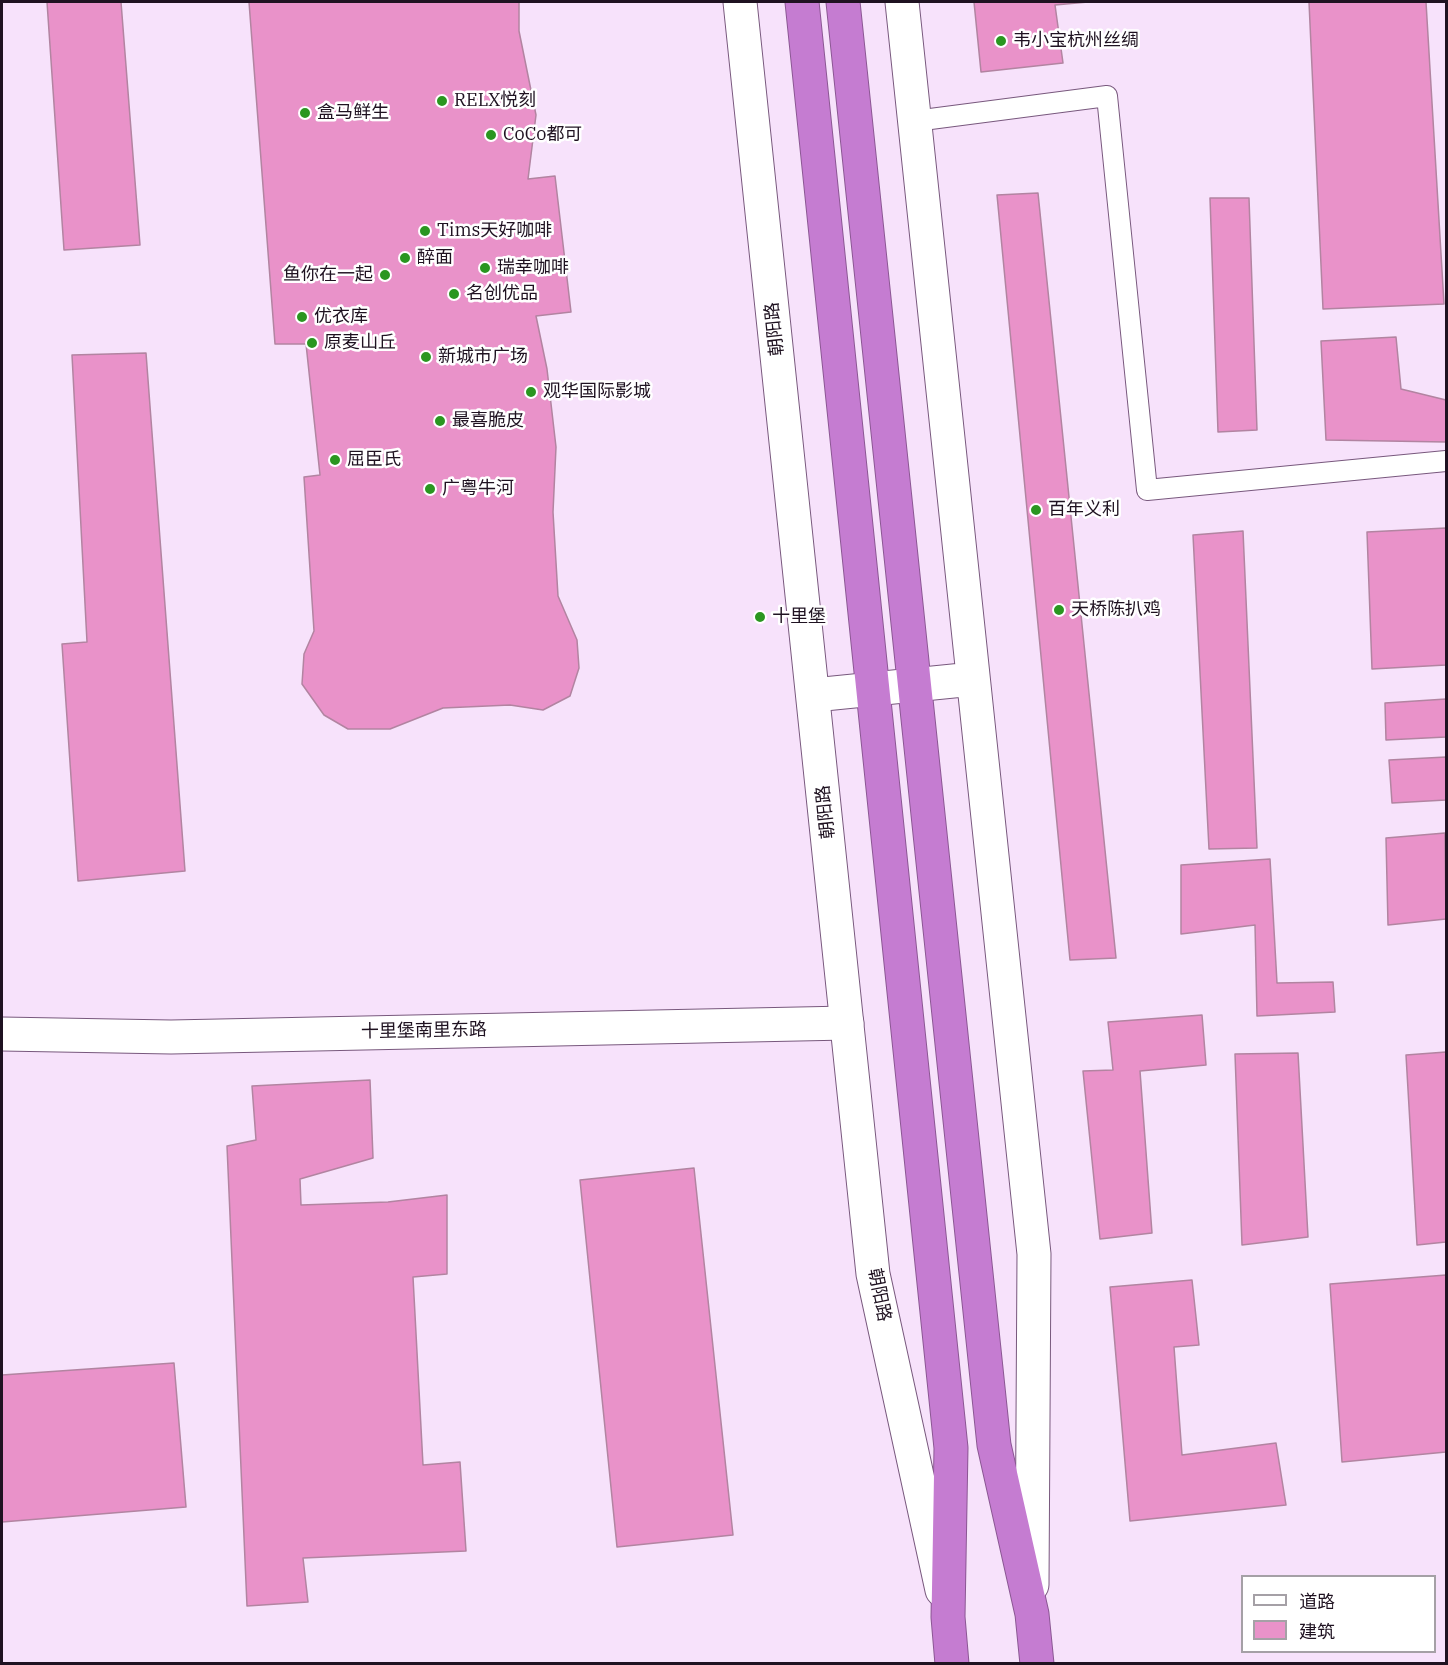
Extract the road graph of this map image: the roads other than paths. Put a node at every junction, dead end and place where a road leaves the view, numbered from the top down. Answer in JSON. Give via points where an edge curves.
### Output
{"nodes":[{"id":1,"x":740,"y":2,"type":"edge"},
{"id":2,"x":802,"y":2,"type":"edge"},
{"id":3,"x":843,"y":2,"type":"edge"},
{"id":4,"x":903,"y":2,"type":"edge"},
{"id":5,"x":915,"y":121,"type":"junction"},
{"id":6,"x":1446,"y":461,"type":"edge"},
{"id":7,"x":973,"y":679,"type":"junction"},
{"id":8,"x":914,"y":685,"type":"junction"},
{"id":9,"x":872,"y":689,"type":"junction"},
{"id":10,"x":814,"y":695,"type":"junction"},
{"id":11,"x":847,"y":1023,"type":"junction"},
{"id":12,"x":2,"y":1034,"type":"edge"},
{"id":13,"x":1032,"y":1614,"type":"junction"},
{"id":14,"x":948,"y":1617,"type":"junction"},
{"id":15,"x":952,"y":1664,"type":"edge"},
{"id":16,"x":1037,"y":1664,"type":"edge"}],
"edges":[{"from":1,"to":10,"type":"street","name":"朝阳路"},
{"from":2,"to":9,"type":"highway","name":"朝阳路"},
{"from":3,"to":8,"type":"highway"},
{"from":4,"to":5,"type":"street"},
{"from":5,"to":6,"type":"lane","via":[[1107,96],[1147,490]]},
{"from":5,"to":7,"type":"street"},
{"from":7,"to":8,"type":"street"},
{"from":7,"to":13,"type":"street","via":[[1034,1254]]},
{"from":8,"to":9,"type":"street"},
{"from":8,"to":13,"type":"highway","via":[[994,1445]]},
{"from":9,"to":10,"type":"street"},
{"from":9,"to":14,"type":"highway","name":"朝阳路","via":[[951,1448]]},
{"from":10,"to":11,"type":"street","name":"朝阳路"},
{"from":11,"to":12,"type":"street","name":"十里堡南里东路","via":[[171,1037]]},
{"from":11,"to":14,"type":"street","name":"朝阳路","via":[[873,1274]]},
{"from":13,"to":16,"type":"highway"},
{"from":14,"to":15,"type":"highway","name":"朝阳路"}]}
